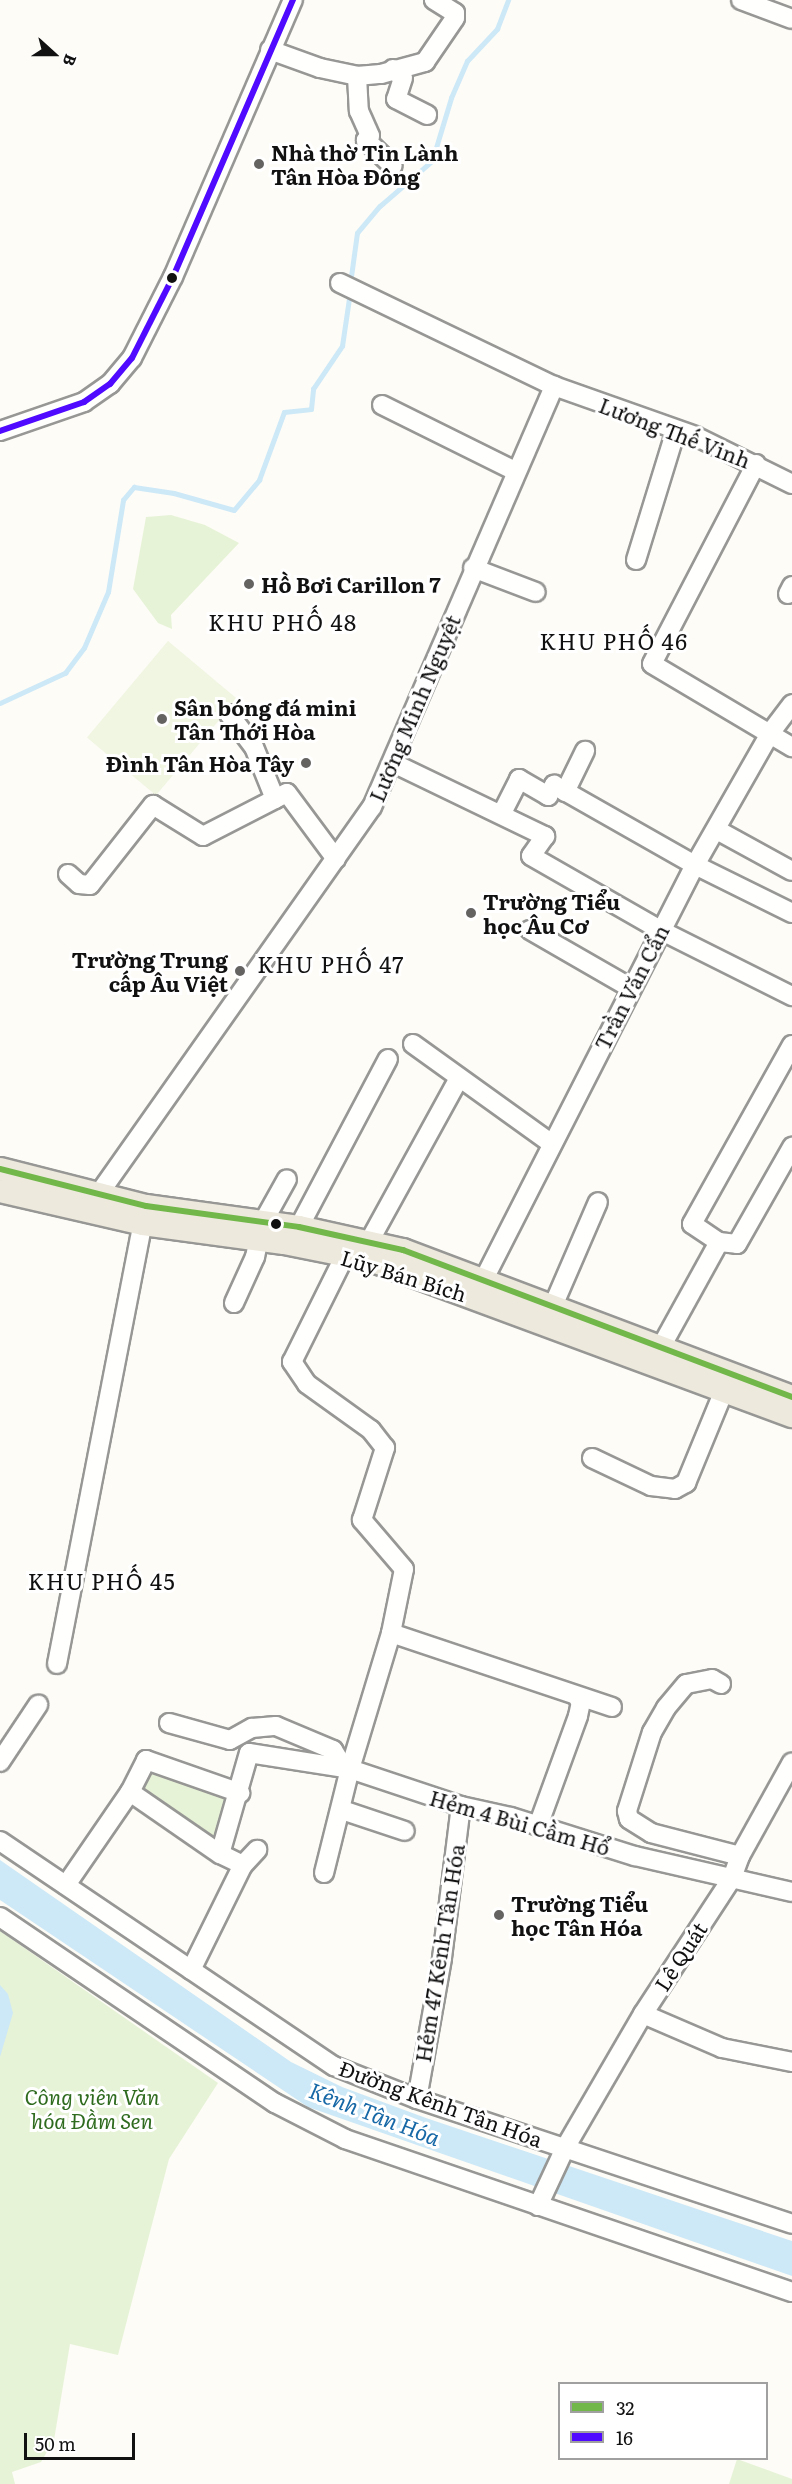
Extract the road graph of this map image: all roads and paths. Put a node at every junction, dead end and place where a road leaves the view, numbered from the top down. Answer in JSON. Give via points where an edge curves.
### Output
{"nodes":[{"id":1,"x":293,"y":0,"type":"edge"},
{"id":2,"x":741,"y":0,"type":"edge"},
{"id":3,"x":433,"y":1,"type":"edge"},
{"id":4,"x":792,"y":19,"type":"edge"},
{"id":5,"x":270,"y":50,"type":"junction"},
{"id":6,"x":393,"y":69,"type":"junction"},
{"id":7,"x":357,"y":76,"type":"junction"},
{"id":8,"x":427,"y":115,"type":"dead end"},
{"id":9,"x":393,"y":166,"type":"dead end"},
{"id":10,"x":340,"y":283,"type":"dead end"},
{"id":11,"x":554,"y":386,"type":"junction"},
{"id":12,"x":382,"y":405,"type":"dead end"},
{"id":13,"x":675,"y":430,"type":"junction"},
{"id":14,"x":0,"y":431,"type":"edge"},
{"id":15,"x":756,"y":464,"type":"junction"},
{"id":16,"x":515,"y":471,"type":"junction"},
{"id":17,"x":792,"y":484,"type":"edge"},
{"id":18,"x":636,"y":560,"type":"dead end"},
{"id":19,"x":473,"y":568,"type":"junction"},
{"id":20,"x":536,"y":592,"type":"dead end"},
{"id":21,"x":792,"y":704,"type":"edge"},
{"id":22,"x":229,"y":714,"type":"dead end"},
{"id":23,"x":771,"y":732,"type":"junction"},
{"id":24,"x":792,"y":747,"type":"edge"},
{"id":25,"x":585,"y":751,"type":"dead end"},
{"id":26,"x":393,"y":763,"type":"junction"},
{"id":27,"x":559,"y":789,"type":"junction"},
{"id":28,"x":275,"y":799,"type":"junction"},
{"id":29,"x":502,"y":813,"type":"junction"},
{"id":30,"x":717,"y":830,"type":"junction"},
{"id":31,"x":336,"y":859,"type":"junction"},
{"id":32,"x":789,"y":863,"type":"edge"},
{"id":33,"x":695,"y":865,"type":"junction"},
{"id":34,"x":68,"y":874,"type":"dead end"},
{"id":35,"x":792,"y":913,"type":"edge"},
{"id":36,"x":530,"y":930,"type":"dead end"},
{"id":37,"x":660,"y":930,"type":"junction"},
{"id":38,"x":631,"y":988,"type":"junction"},
{"id":39,"x":792,"y":996,"type":"edge"},
{"id":40,"x":413,"y":1044,"type":"dead end"},
{"id":41,"x":792,"y":1045,"type":"edge"},
{"id":42,"x":388,"y":1059,"type":"dead end"},
{"id":43,"x":459,"y":1078,"type":"junction"},
{"id":44,"x":551,"y":1143,"type":"junction"},
{"id":45,"x":792,"y":1146,"type":"edge"},
{"id":46,"x":0,"y":1169,"type":"edge"},
{"id":47,"x":287,"y":1179,"type":"dead end"},
{"id":48,"x":0,"y":1191,"type":"edge"},
{"id":49,"x":598,"y":1202,"type":"dead end"},
{"id":50,"x":92,"y":1204,"type":"junction"},
{"id":51,"x":145,"y":1215,"type":"junction"},
{"id":52,"x":299,"y":1227,"type":"junction"},
{"id":53,"x":261,"y":1232,"type":"junction"},
{"id":54,"x":369,"y":1240,"type":"junction"},
{"id":55,"x":719,"y":1242,"type":"junction"},
{"id":56,"x":345,"y":1255,"type":"junction"},
{"id":57,"x":484,"y":1279,"type":"junction"},
{"id":58,"x":234,"y":1303,"type":"dead end"},
{"id":59,"x":554,"y":1306,"type":"junction"},
{"id":60,"x":661,"y":1347,"type":"junction"},
{"id":61,"x":724,"y":1391,"type":"junction"},
{"id":62,"x":792,"y":1397,"type":"edge"},
{"id":63,"x":792,"y":1416,"type":"edge"},
{"id":64,"x":592,"y":1458,"type":"dead end"},
{"id":65,"x":391,"y":1633,"type":"junction"},
{"id":66,"x":57,"y":1664,"type":"dead end"},
{"id":67,"x":721,"y":1684,"type":"dead end"},
{"id":68,"x":578,"y":1698,"type":"junction"},
{"id":69,"x":38,"y":1705,"type":"dead end"},
{"id":70,"x":612,"y":1707,"type":"dead end"},
{"id":71,"x":170,"y":1723,"type":"dead end"},
{"id":72,"x":0,"y":1762,"type":"edge"},
{"id":73,"x":792,"y":1762,"type":"edge"},
{"id":74,"x":347,"y":1768,"type":"junction"},
{"id":75,"x":130,"y":1792,"type":"junction"},
{"id":76,"x":240,"y":1793,"type":"junction"},
{"id":77,"x":461,"y":1806,"type":"junction"},
{"id":78,"x":342,"y":1810,"type":"junction"},
{"id":79,"x":538,"y":1826,"type":"junction"},
{"id":80,"x":405,"y":1831,"type":"dead end"},
{"id":81,"x":0,"y":1841,"type":"edge"},
{"id":82,"x":257,"y":1850,"type":"dead end"},
{"id":83,"x":220,"y":1854,"type":"junction"},
{"id":84,"x":740,"y":1856,"type":"junction"},
{"id":85,"x":243,"y":1865,"type":"junction"},
{"id":86,"x":324,"y":1873,"type":"dead end"},
{"id":87,"x":732,"y":1878,"type":"junction"},
{"id":88,"x":66,"y":1885,"type":"junction"},
{"id":89,"x":792,"y":1892,"type":"edge"},
{"id":90,"x":0,"y":1917,"type":"edge"},
{"id":91,"x":191,"y":1971,"type":"junction"},
{"id":92,"x":643,"y":2014,"type":"junction"},
{"id":93,"x":792,"y":2062,"type":"edge"},
{"id":94,"x":417,"y":2098,"type":"junction"},
{"id":95,"x":561,"y":2154,"type":"junction"},
{"id":96,"x":540,"y":2200,"type":"junction"},
{"id":97,"x":792,"y":2224,"type":"edge"},
{"id":98,"x":792,"y":2292,"type":"edge"}],
"edges":[{"from":1,"to":5,"type":"street"},
{"from":2,"to":4,"type":"street"},
{"from":3,"to":6,"type":"street","via":[[455,13],[439,46],[425,62]]},
{"from":5,"to":7,"type":"street"},
{"from":5,"to":14,"type":"street","via":[[173,277],[132,358],[110,384],[90,398]]},
{"from":6,"to":7,"type":"street"},
{"from":6,"to":8,"type":"street","via":[[403,78],[396,99]]},
{"from":7,"to":9,"type":"street","via":[[359,111],[370,135],[366,140]]},
{"from":10,"to":11,"type":"street","name":"Lương Thế Vinh"},
{"from":11,"to":13,"type":"street","name":"Lương Thế Vinh"},
{"from":11,"to":16,"type":"street","name":"Lương Minh Nguyệt"},
{"from":12,"to":16,"type":"street"},
{"from":13,"to":15,"type":"street","name":"Lương Thế Vinh"},
{"from":13,"to":18,"type":"street"},
{"from":15,"to":17,"type":"street","name":"Lương Thế Vinh"},
{"from":15,"to":23,"type":"street","via":[[652,663]]},
{"from":16,"to":19,"type":"street","name":"Lương Minh Nguyệt"},
{"from":19,"to":20,"type":"street"},
{"from":19,"to":26,"type":"street","name":"Lương Minh Nguyệt"},
{"from":21,"to":23,"type":"street","name":"Trần Văn Cẩn"},
{"from":22,"to":28,"type":"street","via":[[254,747]]},
{"from":23,"to":24,"type":"street"},
{"from":23,"to":30,"type":"street","name":"Trần Văn Cẩn"},
{"from":25,"to":27,"type":"street"},
{"from":26,"to":29,"type":"street"},
{"from":26,"to":31,"type":"street","name":"Lương Minh Nguyệt","via":[[372,807]]},
{"from":27,"to":29,"type":"street","via":[[548,796],[519,779]]},
{"from":27,"to":33,"type":"street"},
{"from":28,"to":31,"type":"street","via":[[287,793]]},
{"from":28,"to":34,"type":"street","via":[[203,836],[153,805],[90,885],[79,884]]},
{"from":29,"to":37,"type":"street","via":[[545,836],[531,856]]},
{"from":30,"to":32,"type":"street"},
{"from":30,"to":33,"type":"street","name":"Trần Văn Cẩn"},
{"from":31,"to":50,"type":"street","name":"Lương Minh Nguyệt"},
{"from":33,"to":35,"type":"street"},
{"from":33,"to":37,"type":"street","name":"Trần Văn Cẩn"},
{"from":36,"to":38,"type":"street"},
{"from":37,"to":38,"type":"street","name":"Trần Văn Cẩn"},
{"from":37,"to":39,"type":"street"},
{"from":38,"to":44,"type":"street","name":"Trần Văn Cẩn"},
{"from":40,"to":43,"type":"street"},
{"from":41,"to":55,"type":"street","via":[[692,1224]]},
{"from":42,"to":52,"type":"street"},
{"from":43,"to":44,"type":"street"},
{"from":43,"to":54,"type":"street"},
{"from":44,"to":57,"type":"street","name":"Trần Văn Cẩn"},
{"from":45,"to":55,"type":"street","via":[[737,1244]]},
{"from":46,"to":50,"type":"main road","name":"Lũy Bán Bích"},
{"from":47,"to":53,"type":"street"},
{"from":48,"to":50,"type":"main road","name":"Lũy Bán Bích"},
{"from":49,"to":59,"type":"street"},
{"from":50,"to":51,"type":"main road","name":"Lũy Bán Bích"},
{"from":51,"to":53,"type":"main road","name":"Lũy Bán Bích"},
{"from":51,"to":66,"type":"street"},
{"from":52,"to":53,"type":"main road","name":"Lũy Bán Bích"},
{"from":52,"to":54,"type":"main road","name":"Lũy Bán Bích"},
{"from":53,"to":56,"type":"main road","name":"Lũy Bán Bích"},
{"from":53,"to":58,"type":"street"},
{"from":54,"to":57,"type":"main road","name":"Lũy Bán Bích"},
{"from":55,"to":60,"type":"street"},
{"from":56,"to":61,"type":"main road","name":"Lũy Bán Bích","via":[[409,1272]]},
{"from":56,"to":65,"type":"street","via":[[292,1362],[307,1384],[371,1430],[384,1448],[362,1520],[404,1569]]},
{"from":57,"to":59,"type":"main road","name":"Lũy Bán Bích"},
{"from":59,"to":60,"type":"main road","name":"Lũy Bán Bích"},
{"from":60,"to":62,"type":"main road","name":"Lũy Bán Bích"},
{"from":61,"to":63,"type":"main road","name":"Lũy Bán Bích"},
{"from":61,"to":64,"type":"street","via":[[686,1483],[675,1490],[651,1486]]},
{"from":65,"to":68,"type":"street"},
{"from":65,"to":74,"type":"street"},
{"from":67,"to":84,"type":"street","via":[[712,1680],[686,1684],[666,1708],[652,1732],[627,1811],[629,1819],[651,1833]]},
{"from":68,"to":70,"type":"street"},
{"from":68,"to":79,"type":"street","via":[[578,1716]]},
{"from":69,"to":72,"type":"street"},
{"from":71,"to":74,"type":"street","via":[[230,1740],[252,1728],[276,1726],[333,1750]]},
{"from":73,"to":84,"type":"street","name":"Lê Quát"},
{"from":74,"to":76,"type":"street","name":"Hẻm 4 Bùi Cầm Hổ","via":[[249,1753]]},
{"from":74,"to":77,"type":"street","name":"Hẻm 4 Bùi Cầm Hổ"},
{"from":74,"to":78,"type":"street"},
{"from":75,"to":76,"type":"street","via":[[146,1760]]},
{"from":75,"to":83,"type":"street"},
{"from":75,"to":88,"type":"street"},
{"from":76,"to":83,"type":"street"},
{"from":77,"to":79,"type":"street","name":"Hẻm 4 Bùi Cầm Hổ"},
{"from":77,"to":94,"type":"street","name":"Hẻm 47 Kênh Tân Hóa","via":[[442,1958]]},
{"from":78,"to":80,"type":"street"},
{"from":78,"to":86,"type":"street"},
{"from":79,"to":87,"type":"street","name":"Hẻm 4 Bùi Cầm Hổ","via":[[639,1857]]},
{"from":81,"to":88,"type":"street","name":"Đường Kênh Tân Hóa"},
{"from":82,"to":85,"type":"street"},
{"from":83,"to":85,"type":"street"},
{"from":84,"to":87,"type":"street","name":"Lê Quát"},
{"from":85,"to":91,"type":"street"},
{"from":87,"to":89,"type":"street","name":"Hẻm 4 Bùi Cầm Hổ"},
{"from":87,"to":92,"type":"street","name":"Lê Quát"},
{"from":88,"to":91,"type":"street","name":"Đường Kênh Tân Hóa"},
{"from":90,"to":96,"type":"street","via":[[275,2103],[345,2139]]},
{"from":91,"to":94,"type":"street","name":"Đường Kênh Tân Hóa","via":[[314,2055]]},
{"from":92,"to":93,"type":"street","via":[[722,2048]]},
{"from":92,"to":95,"type":"street","name":"Lê Quát"},
{"from":94,"to":95,"type":"street","name":"Đường Kênh Tân Hóa"},
{"from":95,"to":96,"type":"street","name":"Lê Quát"},
{"from":95,"to":97,"type":"street","name":"Đường Kênh Tân Hóa"},
{"from":96,"to":98,"type":"street"}]}
